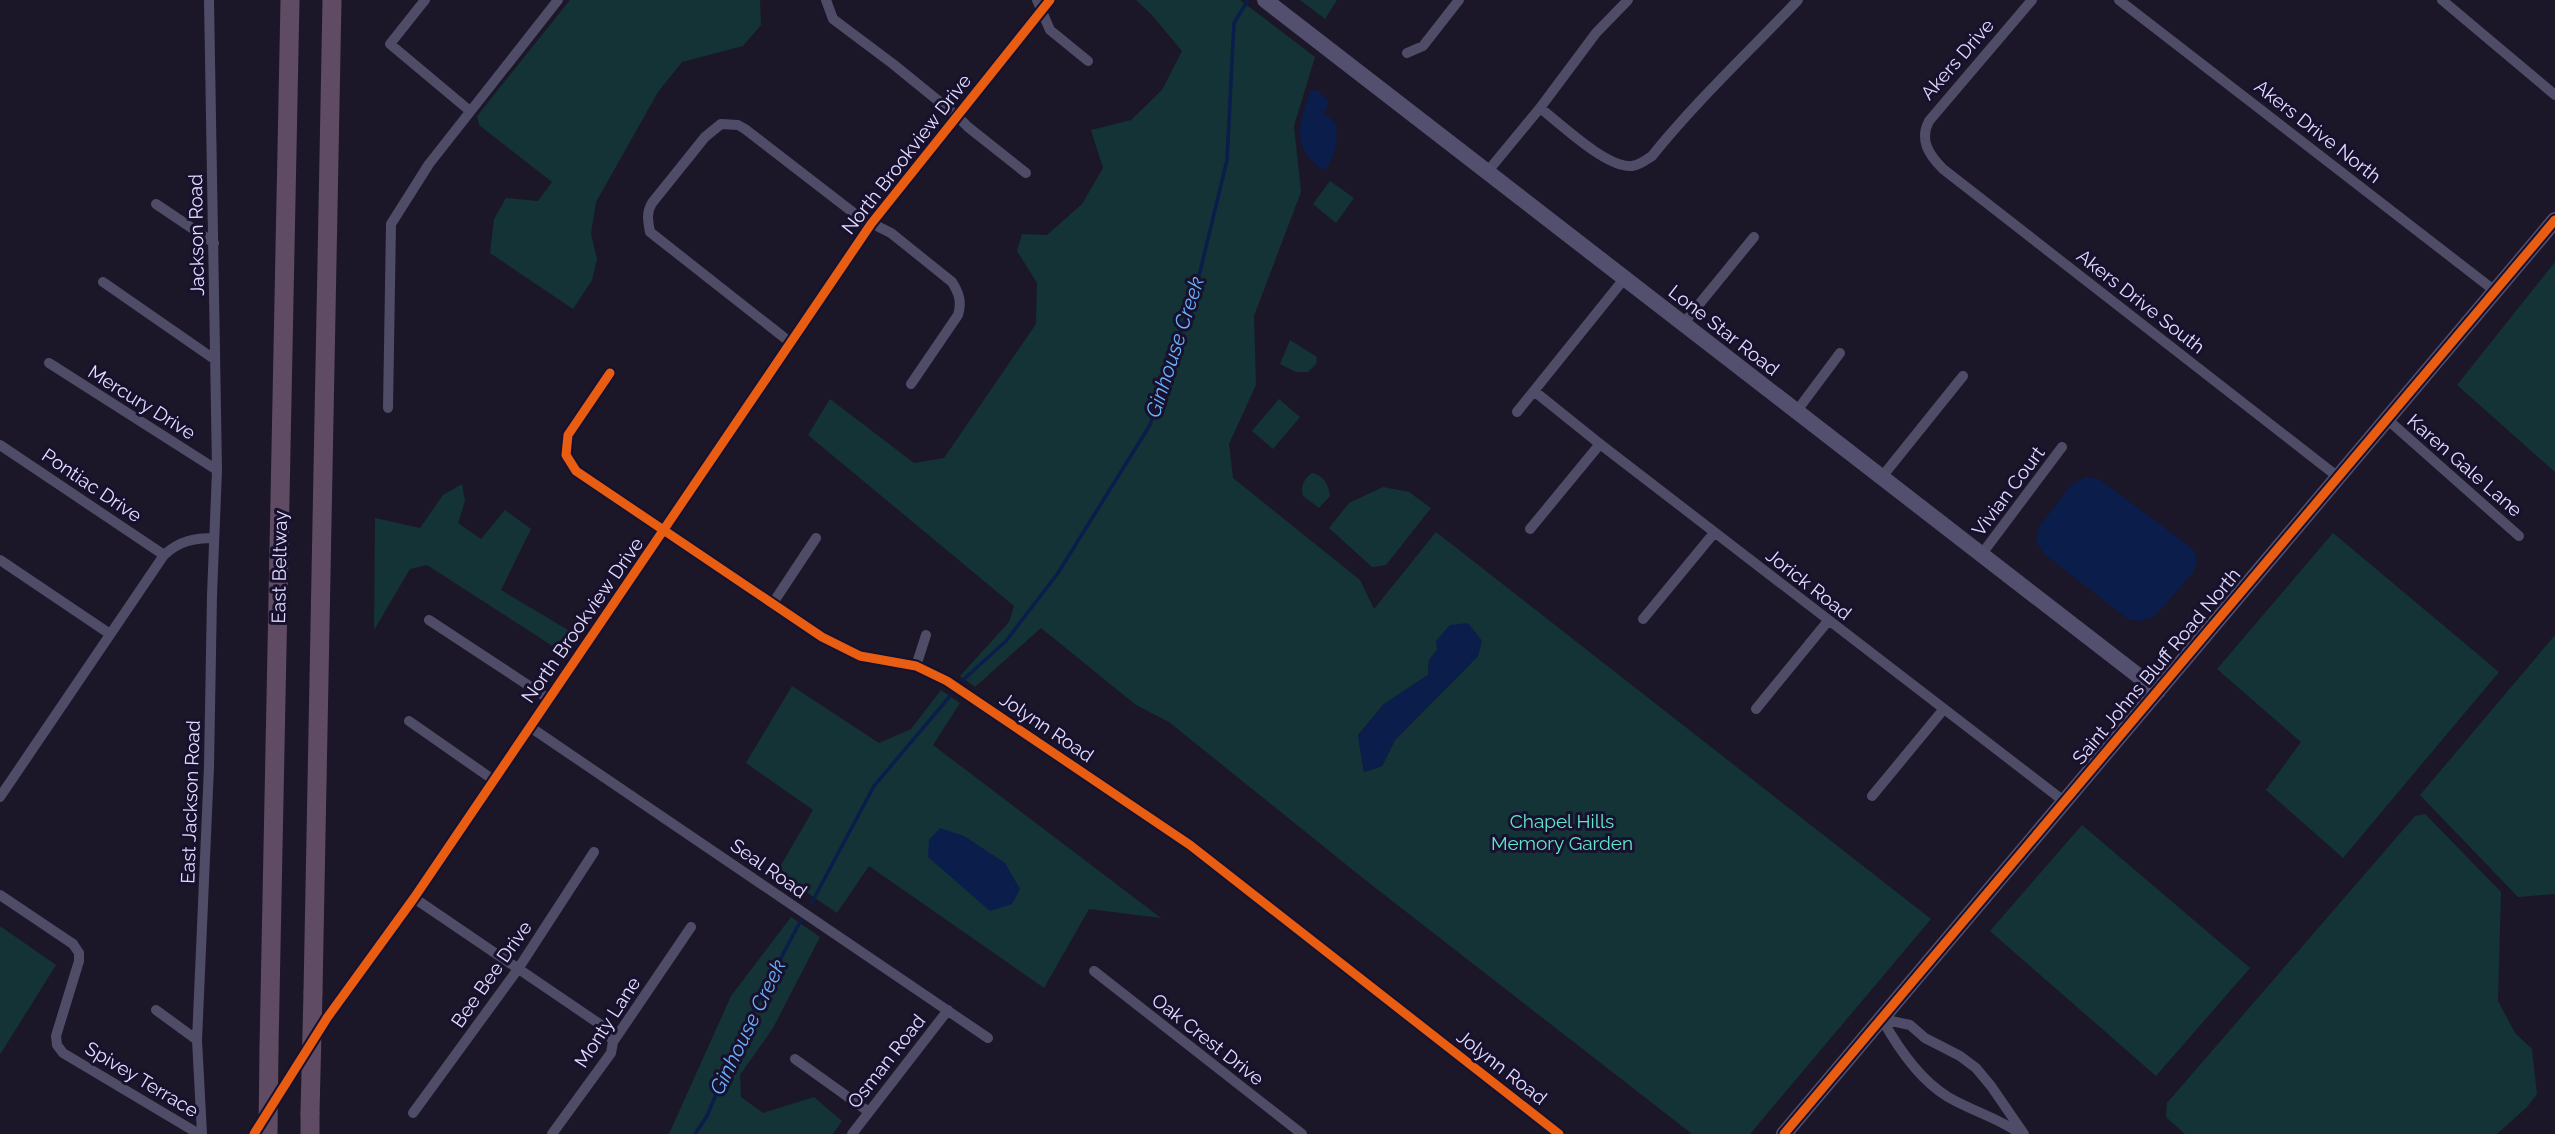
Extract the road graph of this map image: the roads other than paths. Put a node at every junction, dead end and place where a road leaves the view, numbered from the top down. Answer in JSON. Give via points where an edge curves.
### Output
{"nodes":[{"id":1,"x":209,"y":0,"type":"edge"},
{"id":2,"x":290,"y":0,"type":"edge"},
{"id":3,"x":332,"y":0,"type":"edge"},
{"id":4,"x":425,"y":0,"type":"edge"},
{"id":5,"x":558,"y":0,"type":"edge"},
{"id":6,"x":826,"y":0,"type":"edge"},
{"id":7,"x":1050,"y":0,"type":"edge"},
{"id":8,"x":1265,"y":0,"type":"edge"},
{"id":9,"x":1459,"y":0,"type":"edge"},
{"id":10,"x":1628,"y":0,"type":"edge"},
{"id":11,"x":1798,"y":0,"type":"edge"},
{"id":12,"x":2032,"y":0,"type":"edge"},
{"id":13,"x":2119,"y":0,"type":"edge"},
{"id":14,"x":2442,"y":0,"type":"edge"},
{"id":15,"x":1039,"y":6,"type":"edge"},
{"id":16,"x":1407,"y":53,"type":"dead end"},
{"id":17,"x":1088,"y":61,"type":"dead end"},
{"id":18,"x":2555,"y":95,"type":"edge"},
{"id":19,"x":1540,"y":108,"type":"junction"},
{"id":20,"x":470,"y":111,"type":"junction"},
{"id":21,"x":957,"y":116,"type":"junction"},
{"id":22,"x":1927,"y":148,"type":"joint"},
{"id":23,"x":1488,"y":171,"type":"junction"},
{"id":24,"x":1026,"y":173,"type":"dead end"},
{"id":25,"x":156,"y":204,"type":"dead end"},
{"id":26,"x":2555,"y":220,"type":"edge"},
{"id":27,"x":871,"y":224,"type":"junction"},
{"id":28,"x":1754,"y":237,"type":"dead end"},
{"id":29,"x":214,"y":243,"type":"junction"},
{"id":30,"x":1624,"y":279,"type":"junction"},
{"id":31,"x":103,"y":282,"type":"dead end"},
{"id":32,"x":2495,"y":291,"type":"junction"},
{"id":33,"x":1683,"y":324,"type":"junction"},
{"id":34,"x":790,"y":343,"type":"junction"},
{"id":35,"x":1840,"y":353,"type":"dead end"},
{"id":36,"x":214,"y":359,"type":"junction"},
{"id":37,"x":49,"y":363,"type":"dead end"},
{"id":38,"x":610,"y":373,"type":"dead end"},
{"id":39,"x":1963,"y":376,"type":"dead end"},
{"id":40,"x":911,"y":384,"type":"dead end"},
{"id":41,"x":1534,"y":391,"type":"junction"},
{"id":42,"x":388,"y":408,"type":"dead end"},
{"id":43,"x":1517,"y":412,"type":"dead end"},
{"id":44,"x":1796,"y":412,"type":"junction"},
{"id":45,"x":2388,"y":421,"type":"junction"},
{"id":46,"x":1600,"y":444,"type":"junction"},
{"id":47,"x":0,"y":445,"type":"edge"},
{"id":48,"x":2062,"y":447,"type":"dead end"},
{"id":49,"x":218,"y":470,"type":"junction"},
{"id":50,"x":2338,"y":477,"type":"junction"},
{"id":51,"x":1881,"y":478,"type":"junction"},
{"id":52,"x":1530,"y":529,"type":"dead end"},
{"id":53,"x":665,"y":530,"type":"junction"},
{"id":54,"x":1714,"y":533,"type":"junction"},
{"id":55,"x":2519,"y":536,"type":"dead end"},
{"id":56,"x":214,"y":538,"type":"junction"},
{"id":57,"x":816,"y":538,"type":"dead end"},
{"id":58,"x":164,"y":555,"type":"junction"},
{"id":59,"x":1981,"y":555,"type":"junction"},
{"id":60,"x":0,"y":560,"type":"edge"},
{"id":61,"x":773,"y":603,"type":"junction"},
{"id":62,"x":429,"y":620,"type":"dead end"},
{"id":63,"x":1643,"y":620,"type":"dead end"},
{"id":64,"x":1828,"y":621,"type":"junction"},
{"id":65,"x":110,"y":634,"type":"junction"},
{"id":66,"x":926,"y":635,"type":"dead end"},
{"id":67,"x":916,"y":666,"type":"junction"},
{"id":68,"x":2158,"y":691,"type":"junction"},
{"id":69,"x":549,"y":699,"type":"junction"},
{"id":70,"x":1756,"y":709,"type":"dead end"},
{"id":71,"x":1943,"y":710,"type":"junction"},
{"id":72,"x":410,"y":721,"type":"dead end"},
{"id":73,"x":530,"y":727,"type":"junction"},
{"id":74,"x":495,"y":781,"type":"junction"},
{"id":75,"x":1,"y":793,"type":"edge"},
{"id":76,"x":1872,"y":796,"type":"dead end"},
{"id":77,"x":2065,"y":802,"type":"junction"},
{"id":78,"x":594,"y":852,"type":"dead end"},
{"id":79,"x":0,"y":895,"type":"edge"},
{"id":80,"x":414,"y":898,"type":"junction"},
{"id":81,"x":691,"y":927,"type":"dead end"},
{"id":82,"x":518,"y":969,"type":"junction"},
{"id":83,"x":1094,"y":971,"type":"dead end"},
{"id":84,"x":156,"y":1010,"type":"dead end"},
{"id":85,"x":948,"y":1010,"type":"junction"},
{"id":86,"x":1882,"y":1019,"type":"junction"},
{"id":87,"x":988,"y":1038,"type":"dead end"},
{"id":88,"x":197,"y":1040,"type":"junction"},
{"id":89,"x":613,"y":1042,"type":"junction"},
{"id":90,"x":795,"y":1059,"type":"dead end"},
{"id":91,"x":869,"y":1112,"type":"junction"},
{"id":92,"x":413,"y":1113,"type":"dead end"},
{"id":93,"x":201,"y":1134,"type":"edge"},
{"id":94,"x":254,"y":1134,"type":"edge"},
{"id":95,"x":268,"y":1134,"type":"edge"},
{"id":96,"x":310,"y":1134,"type":"edge"},
{"id":97,"x":552,"y":1134,"type":"edge"},
{"id":98,"x":852,"y":1134,"type":"edge"},
{"id":99,"x":1301,"y":1134,"type":"edge"},
{"id":100,"x":1559,"y":1134,"type":"edge"},
{"id":101,"x":1784,"y":1134,"type":"edge"},
{"id":102,"x":2023,"y":1134,"type":"edge"}],
"edges":[{"from":1,"to":29,"type":"street","name":"Jackson Road"},
{"from":2,"to":95,"type":"highway","name":"East Beltway","bridge":true},
{"from":3,"to":96,"type":"highway","bridge":true},
{"from":4,"to":20,"type":"street","via":[[390,44]]},
{"from":5,"to":20,"type":"street"},
{"from":6,"to":21,"type":"street","via":[[833,19]]},
{"from":7,"to":15,"type":"street","name":"North Brookview Drive"},
{"from":8,"to":23,"type":"main road","name":"Lone Star Road"},
{"from":9,"to":16,"type":"street","via":[[1423,46]]},
{"from":10,"to":19,"type":"street"},
{"from":11,"to":19,"type":"street","via":[[1704,95],[1652,156],[1633,166],[1609,160]]},
{"from":12,"to":22,"type":"street","name":"Akers Drive","via":[[1935,112],[1924,134]]},
{"from":13,"to":32,"type":"street","name":"Akers Drive North"},
{"from":14,"to":18,"type":"street"},
{"from":15,"to":17,"type":"street","via":[[1050,30]]},
{"from":15,"to":21,"type":"street","name":"North Brookview Drive"},
{"from":19,"to":23,"type":"street"},
{"from":20,"to":42,"type":"street","via":[[391,224]]},
{"from":21,"to":24,"type":"street"},
{"from":21,"to":27,"type":"street","name":"North Brookview Drive"},
{"from":22,"to":50,"type":"street","name":"Akers Drive South","via":[[1943,169]]},
{"from":23,"to":30,"type":"main road","name":"Lone Star Road"},
{"from":25,"to":29,"type":"street"},
{"from":26,"to":32,"type":"main road","name":"Saint Johns Bluff Road North"},
{"from":27,"to":34,"type":"street","name":"North Brookview Drive"},
{"from":27,"to":34,"type":"street","via":[[738,125],[721,124],[705,137],[652,203],[650,232]]},
{"from":27,"to":40,"type":"street","via":[[891,233],[958,290],[958,315]]},
{"from":28,"to":33,"type":"street"},
{"from":29,"to":36,"type":"street","name":"Jackson Road"},
{"from":30,"to":33,"type":"main road","name":"Lone Star Road"},
{"from":30,"to":41,"type":"street"},
{"from":31,"to":36,"type":"street"},
{"from":32,"to":45,"type":"main road","name":"Saint Johns Bluff Road North"},
{"from":33,"to":44,"type":"main road","name":"Lone Star Road"},
{"from":34,"to":53,"type":"street","name":"North Brookview Drive"},
{"from":35,"to":44,"type":"street"},
{"from":36,"to":49,"type":"street","name":"Jackson Road"},
{"from":37,"to":49,"type":"street","name":"Mercury Drive"},
{"from":38,"to":53,"type":"street","name":"Jolynn Road","via":[[568,435],[566,455],[576,471]]},
{"from":39,"to":51,"type":"street"},
{"from":41,"to":43,"type":"street"},
{"from":41,"to":46,"type":"street","name":"Jorick Road"},
{"from":44,"to":51,"type":"main road","name":"Lone Star Road"},
{"from":45,"to":50,"type":"main road","name":"Saint Johns Bluff Road North"},
{"from":45,"to":55,"type":"street","name":"Karen Gale Lane"},
{"from":46,"to":52,"type":"street"},
{"from":46,"to":54,"type":"street","name":"Jorick Road"},
{"from":47,"to":58,"type":"street","name":"Pontiac Drive"},
{"from":48,"to":59,"type":"street","name":"Vivian Court"},
{"from":49,"to":56,"type":"street","name":"East Jackson Road"},
{"from":50,"to":68,"type":"main road","name":"Saint Johns Bluff Road North"},
{"from":51,"to":59,"type":"main road","name":"Lone Star Road"},
{"from":53,"to":61,"type":"street","name":"Jolynn Road"},
{"from":53,"to":69,"type":"street","name":"North Brookview Drive"},
{"from":54,"to":63,"type":"street"},
{"from":54,"to":64,"type":"street","name":"Jorick Road"},
{"from":56,"to":58,"type":"street","via":[[174,545]]},
{"from":56,"to":88,"type":"street","name":"East Jackson Road"},
{"from":57,"to":61,"type":"street"},
{"from":58,"to":65,"type":"street"},
{"from":59,"to":68,"type":"main road","name":"Lone Star Road"},
{"from":60,"to":65,"type":"street"},
{"from":61,"to":67,"type":"street","name":"Jolynn Road","via":[[847,652]]},
{"from":62,"to":69,"type":"street"},
{"from":64,"to":70,"type":"street"},
{"from":64,"to":71,"type":"street","name":"Jorick Road"},
{"from":65,"to":75,"type":"street"},
{"from":66,"to":67,"type":"street"},
{"from":67,"to":100,"type":"street","name":"Jolynn Road","via":[[947,681],[1190,845]]},
{"from":68,"to":77,"type":"main road","name":"Saint Johns Bluff Road North"},
{"from":69,"to":73,"type":"street","name":"North Brookview Drive"},
{"from":71,"to":76,"type":"street"},
{"from":71,"to":77,"type":"street","name":"Jorick Road"},
{"from":72,"to":74,"type":"street"},
{"from":73,"to":74,"type":"street","name":"North Brookview Drive"},
{"from":73,"to":85,"type":"street","name":"Seal Road"},
{"from":74,"to":80,"type":"street","name":"North Brookview Drive"},
{"from":77,"to":86,"type":"main road","name":"Saint Johns Bluff Road North"},
{"from":78,"to":82,"type":"street","name":"Bee Bee Drive"},
{"from":79,"to":93,"type":"street","name":"Spivey Terrace","via":[[73,944],[79,953],[57,1045]]},
{"from":80,"to":82,"type":"street"},
{"from":80,"to":94,"type":"street","name":"North Brookview Drive","via":[[327,1018]]},
{"from":81,"to":89,"type":"street","name":"Monty Lane"},
{"from":82,"to":89,"type":"street","via":[[604,1027]]},
{"from":82,"to":92,"type":"street","name":"Bee Bee Drive"},
{"from":83,"to":99,"type":"street","name":"Oak Crest Drive"},
{"from":84,"to":88,"type":"street"},
{"from":85,"to":87,"type":"street","name":"Seal Road"},
{"from":85,"to":91,"type":"street","name":"Osman Road"},
{"from":86,"to":101,"type":"main road","name":"Saint Johns Bluff Road North"},
{"from":86,"to":102,"type":"street","via":[[1895,1043],[1933,1086]]},
{"from":86,"to":102,"type":"street","via":[[1910,1025],[1976,1068]]},
{"from":88,"to":93,"type":"street","name":"East Jackson Road"},
{"from":89,"to":97,"type":"street","name":"Monty Lane","via":[[611,1053]]},
{"from":90,"to":91,"type":"street"},
{"from":91,"to":98,"type":"street","name":"Osman Road"}]}
